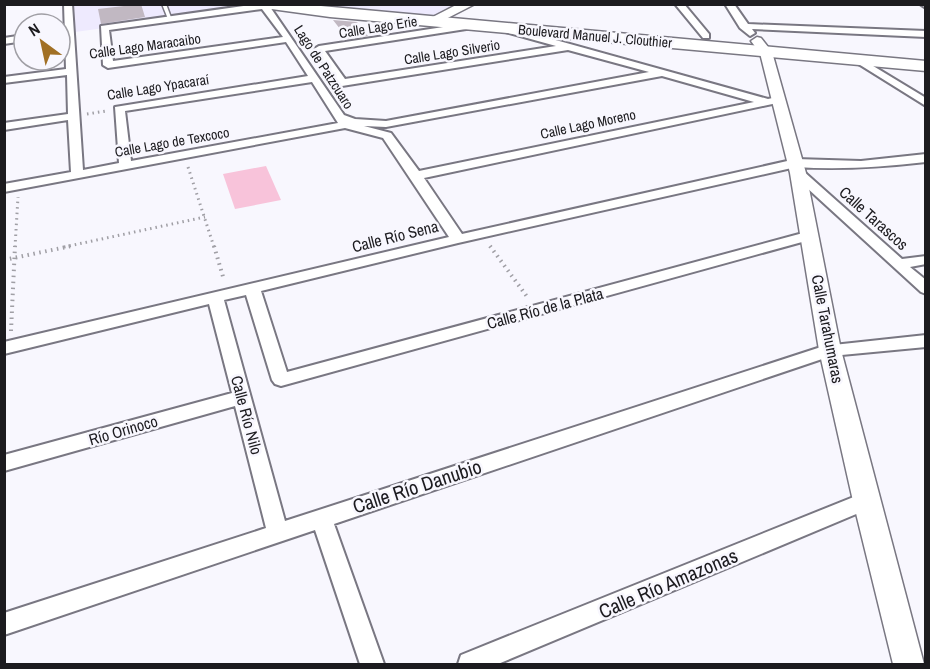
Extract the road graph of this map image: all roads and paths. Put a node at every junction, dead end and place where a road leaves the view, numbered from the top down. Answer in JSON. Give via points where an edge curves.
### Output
{"nodes":[{"id":1,"x":165,"y":4,"type":"edge"},
{"id":2,"x":362,"y":4,"type":"edge"},
{"id":3,"x":470,"y":4,"type":"edge"},
{"id":4,"x":679,"y":4,"type":"edge"},
{"id":5,"x":729,"y":4,"type":"edge"},
{"id":6,"x":264,"y":5,"type":"edge"},
{"id":7,"x":447,"y":9,"type":"edge"},
{"id":8,"x":430,"y":16,"type":"junction"},
{"id":9,"x":170,"y":19,"type":"junction"},
{"id":10,"x":477,"y":25,"type":"junction"},
{"id":11,"x":500,"y":27,"type":"junction"},
{"id":12,"x":926,"y":34,"type":"edge"},
{"id":13,"x":706,"y":36,"type":"junction"},
{"id":14,"x":289,"y":39,"type":"junction"},
{"id":15,"x":756,"y":40,"type":"junction"},
{"id":16,"x":567,"y":47,"type":"junction"},
{"id":17,"x":320,"y":49,"type":"joint"},
{"id":18,"x":926,"y":57,"type":"edge"},
{"id":19,"x":860,"y":61,"type":"junction"},
{"id":20,"x":926,"y":66,"type":"edge"},
{"id":21,"x":63,"y":72,"type":"edge"},
{"id":22,"x":70,"y":72,"type":"edge"},
{"id":23,"x":660,"y":73,"type":"junction"},
{"id":24,"x":315,"y":78,"type":"junction"},
{"id":25,"x":4,"y":80,"type":"edge"},
{"id":26,"x":342,"y":83,"type":"joint"},
{"id":27,"x":772,"y":101,"type":"junction"},
{"id":28,"x":926,"y":103,"type":"edge"},
{"id":29,"x":119,"y":109,"type":"junction"},
{"id":30,"x":74,"y":116,"type":"junction"},
{"id":31,"x":342,"y":121,"type":"junction"},
{"id":32,"x":374,"y":124,"type":"junction"},
{"id":33,"x":4,"y":127,"type":"edge"},
{"id":34,"x":387,"y":135,"type":"junction"},
{"id":35,"x":183,"y":155,"type":"junction"},
{"id":36,"x":926,"y":158,"type":"edge"},
{"id":37,"x":126,"y":166,"type":"junction"},
{"id":38,"x":797,"y":168,"type":"junction"},
{"id":39,"x":77,"y":175,"type":"junction"},
{"id":40,"x":415,"y":176,"type":"junction"},
{"id":41,"x":18,"y":186,"type":"junction"},
{"id":42,"x":4,"y":188,"type":"edge"},
{"id":43,"x":205,"y":217,"type":"junction"},
{"id":44,"x":482,"y":234,"type":"junction"},
{"id":45,"x":808,"y":236,"type":"junction"},
{"id":46,"x":458,"y":239,"type":"junction"},
{"id":47,"x":16,"y":257,"type":"junction"},
{"id":48,"x":4,"y":260,"type":"edge"},
{"id":49,"x":926,"y":260,"type":"edge"},
{"id":50,"x":898,"y":264,"type":"junction"},
{"id":51,"x":252,"y":288,"type":"junction"},
{"id":52,"x":926,"y":289,"type":"edge"},
{"id":53,"x":222,"y":296,"type":"junction"},
{"id":54,"x":537,"y":311,"type":"junction"},
{"id":55,"x":926,"y":341,"type":"edge"},
{"id":56,"x":7,"y":347,"type":"edge"},
{"id":57,"x":830,"y":350,"type":"junction"},
{"id":58,"x":242,"y":397,"type":"junction"},
{"id":59,"x":4,"y":463,"type":"edge"},
{"id":60,"x":866,"y":501,"type":"junction"},
{"id":61,"x":322,"y":518,"type":"junction"},
{"id":62,"x":278,"y":533,"type":"junction"},
{"id":63,"x":4,"y":624,"type":"edge"},
{"id":64,"x":372,"y":664,"type":"edge"},
{"id":65,"x":470,"y":664,"type":"edge"},
{"id":66,"x":909,"y":664,"type":"edge"}],
"edges":[{"from":1,"to":9,"type":"lane"},
{"from":2,"to":8,"type":"main road","name":"Boulevard Manuel J. Clouthier"},
{"from":3,"to":7,"type":"main road"},
{"from":4,"to":13,"type":"street"},
{"from":5,"to":15,"type":"street","name":"Calle Tarahumaras"},
{"from":6,"to":8,"type":"main road","name":"Boulevard Manuel J. Clouthier","via":[[411,19]]},
{"from":6,"to":9,"type":"street"},
{"from":6,"to":14,"type":"street","name":"Lago de Patzcuaro"},
{"from":7,"to":8,"type":"main road","name":"Boulevard Manuel J. Clouthier"},
{"from":7,"to":13,"type":"main road","name":"Boulevard Manuel J. Clouthier"},
{"from":8,"to":10,"type":"main road","name":"Boulevard Manuel J. Clouthier"},
{"from":9,"to":14,"type":"street","name":"Calle Lago Maracaibo","via":[[104,28],[108,65]]},
{"from":10,"to":11,"type":"main road","name":"Boulevard Manuel J. Clouthier"},
{"from":10,"to":17,"type":"street","name":"Calle Lago Erie"},
{"from":11,"to":15,"type":"main road","name":"Boulevard Manuel J. Clouthier"},
{"from":11,"to":16,"type":"street"},
{"from":12,"to":15,"type":"street"},
{"from":13,"to":15,"type":"main road","name":"Boulevard Manuel J. Clouthier"},
{"from":14,"to":24,"type":"street","name":"Lago de Patzcuaro"},
{"from":15,"to":18,"type":"main road","name":"Boulevard Manuel J. Clouthier"},
{"from":15,"to":19,"type":"main road","name":"Boulevard Manuel J. Clouthier"},
{"from":15,"to":27,"type":"street","name":"Calle Tarahumaras"},
{"from":16,"to":23,"type":"street"},
{"from":16,"to":26,"type":"street","name":"Calle Lago Silverio"},
{"from":17,"to":26,"type":"street","name":"Lago de Patzcuaro"},
{"from":19,"to":20,"type":"main road","name":"Boulevard Manuel J. Clouthier"},
{"from":19,"to":28,"type":"street"},
{"from":21,"to":25,"type":"street","name":"Calle Lago Maracaibo"},
{"from":22,"to":30,"type":"street"},
{"from":23,"to":27,"type":"street"},
{"from":23,"to":32,"type":"street","name":"Calle Lago de Texcoco"},
{"from":24,"to":29,"type":"street","name":"Calle Lago Ypacaraí"},
{"from":24,"to":31,"type":"street","name":"Lago de Patzcuaro"},
{"from":27,"to":38,"type":"street","name":"Calle Tarahumaras"},
{"from":27,"to":40,"type":"street","name":"Calle Lago Moreno"},
{"from":29,"to":30,"type":"path","name":"Calle Lago Ypacaraí"},
{"from":29,"to":37,"type":"street"},
{"from":30,"to":33,"type":"street"},
{"from":30,"to":39,"type":"street"},
{"from":31,"to":32,"type":"street","name":"Calle Lago de Texcoco"},
{"from":31,"to":34,"type":"street","name":"Lago de Patzcuaro"},
{"from":31,"to":35,"type":"street","name":"Calle Lago de Texcoco"},
{"from":32,"to":34,"type":"street"},
{"from":34,"to":40,"type":"street"},
{"from":35,"to":37,"type":"street","name":"Calle Lago de Texcoco"},
{"from":35,"to":43,"type":"path"},
{"from":36,"to":38,"type":"street","name":"Calle Río Sena"},
{"from":37,"to":39,"type":"street","name":"Calle Lago de Texcoco"},
{"from":38,"to":44,"type":"street","name":"Calle Río Sena"},
{"from":38,"to":45,"type":"street","name":"Calle Tarahumaras"},
{"from":38,"to":50,"type":"street","name":"Calle Tarascos"},
{"from":39,"to":41,"type":"street","name":"Calle Lago de Texcoco"},
{"from":40,"to":46,"type":"street"},
{"from":41,"to":42,"type":"street","name":"Calle Lago de Texcoco"},
{"from":41,"to":47,"type":"path"},
{"from":43,"to":47,"type":"path"},
{"from":43,"to":53,"type":"path"},
{"from":44,"to":46,"type":"street","name":"Calle Río Sena"},
{"from":44,"to":54,"type":"path"},
{"from":45,"to":54,"type":"street","name":"Calle Río de la Plata"},
{"from":45,"to":57,"type":"street","name":"Calle Tarahumaras"},
{"from":46,"to":51,"type":"street","name":"Calle Río Sena"},
{"from":47,"to":48,"type":"path"},
{"from":47,"to":56,"type":"path"},
{"from":49,"to":50,"type":"street"},
{"from":50,"to":52,"type":"street","name":"Calle Tarascos"},
{"from":51,"to":53,"type":"street","name":"Calle Río Sena"},
{"from":51,"to":54,"type":"street","name":"Calle Río de la Plata","via":[[281,380]]},
{"from":53,"to":56,"type":"street","name":"Calle Río Sena"},
{"from":53,"to":58,"type":"street","name":"Calle Río Nilo"},
{"from":55,"to":57,"type":"street","name":"Calle Río Danubio"},
{"from":57,"to":60,"type":"street","name":"Calle Tarahumaras"},
{"from":57,"to":61,"type":"street","name":"Calle Río Danubio"},
{"from":58,"to":59,"type":"street","name":"Río Orinoco"},
{"from":58,"to":62,"type":"street","name":"Calle Río Nilo"},
{"from":60,"to":65,"type":"street","name":"Calle Río Amazonas"},
{"from":60,"to":66,"type":"street","name":"Calle Tarahumaras"},
{"from":61,"to":62,"type":"street","name":"Calle Río Danubio"},
{"from":61,"to":64,"type":"street"},
{"from":62,"to":63,"type":"street","name":"Calle Río Danubio"}]}
